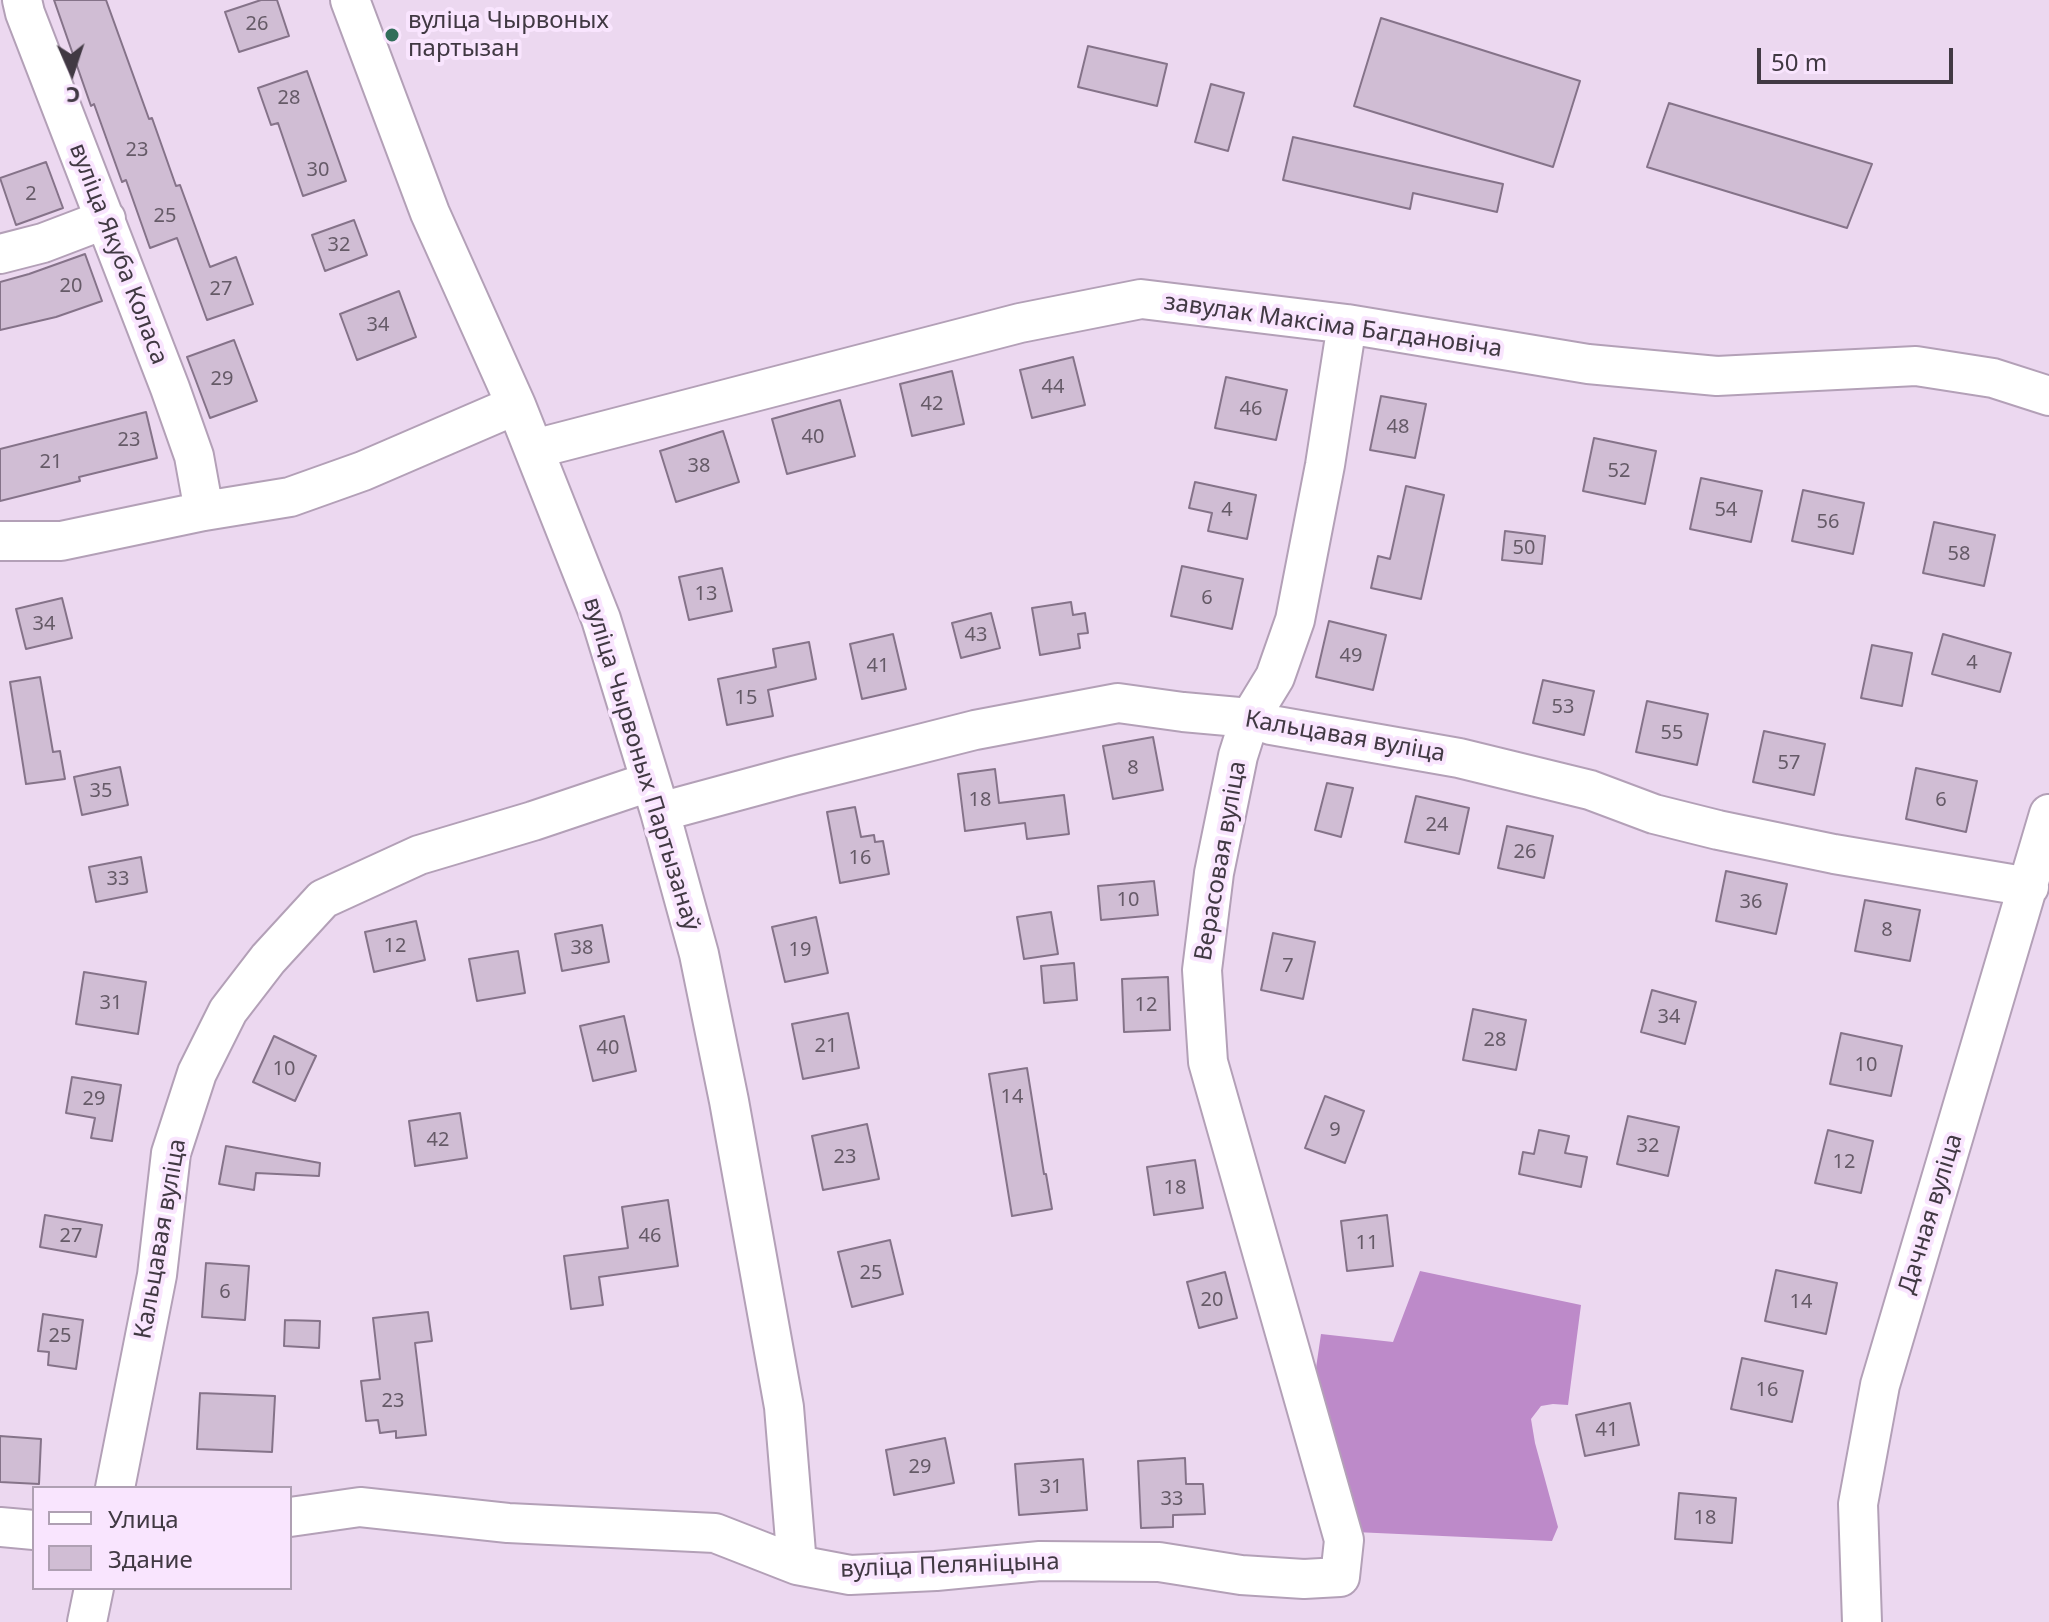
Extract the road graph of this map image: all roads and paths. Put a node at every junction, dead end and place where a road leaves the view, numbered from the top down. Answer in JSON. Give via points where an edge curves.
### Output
{"nodes":[{"id":1,"x":22,"y":0,"type":"edge"},
{"id":2,"x":350,"y":0,"type":"edge"},
{"id":3,"x":106,"y":219,"type":"junction"},
{"id":4,"x":0,"y":254,"type":"edge"},
{"id":5,"x":1347,"y":324,"type":"junction"},
{"id":6,"x":2049,"y":396,"type":"edge"},
{"id":7,"x":516,"y":405,"type":"junction"},
{"id":8,"x":534,"y":449,"type":"junction"},
{"id":9,"x":204,"y":511,"type":"junction"},
{"id":10,"x":0,"y":541,"type":"edge"},
{"id":11,"x":1250,"y":718,"type":"junction"},
{"id":12,"x":654,"y":797,"type":"junction"},
{"id":13,"x":2049,"y":814,"type":"edge"},
{"id":14,"x":2029,"y":887,"type":"junction"},
{"id":15,"x":115,"y":1486,"type":"edge"},
{"id":16,"x":292,"y":1517,"type":"edge"},
{"id":17,"x":0,"y":1527,"type":"edge"},
{"id":18,"x":32,"y":1530,"type":"edge"},
{"id":19,"x":1344,"y":1540,"type":"joint"},
{"id":20,"x":797,"y":1565,"type":"junction"},
{"id":21,"x":94,"y":1590,"type":"edge"},
{"id":22,"x":87,"y":1622,"type":"edge"},
{"id":23,"x":1862,"y":1622,"type":"edge"}],
"edges":[{"from":1,"to":3,"type":"street","name":"вуліца Якуба Коласа"},
{"from":2,"to":7,"type":"street","name":"вуліца Чырвоных Партызанаў","via":[[430,213]]},
{"from":3,"to":4,"type":"street"},
{"from":3,"to":9,"type":"street","name":"вуліца Якуба Коласа","via":[[194,456]]},
{"from":5,"to":6,"type":"street","name":"завулак Максіма Багдановіча","via":[[1588,364],[1717,376],[1916,366],[1993,378]]},
{"from":5,"to":8,"type":"street","name":"завулак Максіма Багдановіча","via":[[1141,299],[1020,323]]},
{"from":5,"to":11,"type":"street","name":"Верасовая вуліца","via":[[1295,620],[1275,677]]},
{"from":7,"to":8,"type":"street","name":"вуліца Чырвоных Партызанаў"},
{"from":7,"to":9,"type":"street","via":[[290,497]]},
{"from":8,"to":12,"type":"street","name":"вуліца Чырвоных Партызанаў","via":[[601,619]]},
{"from":9,"to":10,"type":"street","via":[[61,541]]},
{"from":11,"to":12,"type":"street","name":"Кальцавая вуліца","via":[[1118,703],[975,730],[793,776]]},
{"from":11,"to":14,"type":"street","name":"Кальцавая вуліца","via":[[1459,758],[1733,833]]},
{"from":11,"to":19,"type":"street","name":"Верасовая вуліца","via":[[1214,873],[1202,970],[1208,1062]]},
{"from":12,"to":15,"type":"street","name":"Кальцавая вуліца","via":[[533,821],[419,855],[323,899],[268,959],[228,1011],[197,1073],[171,1153],[157,1275]]},
{"from":12,"to":20,"type":"street","name":"вуліца Чырвоных Партызанаў","via":[[699,954],[729,1101],[784,1407]]},
{"from":13,"to":14,"type":"street","name":"Дачная вуліца"},
{"from":14,"to":23,"type":"street","name":"Дачная вуліца","via":[[1880,1385],[1858,1504]]},
{"from":16,"to":20,"type":"street","name":"вуліца Пеляніцына","via":[[360,1507],[508,1523],[715,1533]]},
{"from":17,"to":18,"type":"street"},
{"from":19,"to":20,"type":"street","name":"вуліца Пеляніцына","via":[[1340,1577],[1304,1579],[1159,1562],[1040,1561],[850,1575]]},
{"from":21,"to":22,"type":"street"}]}
